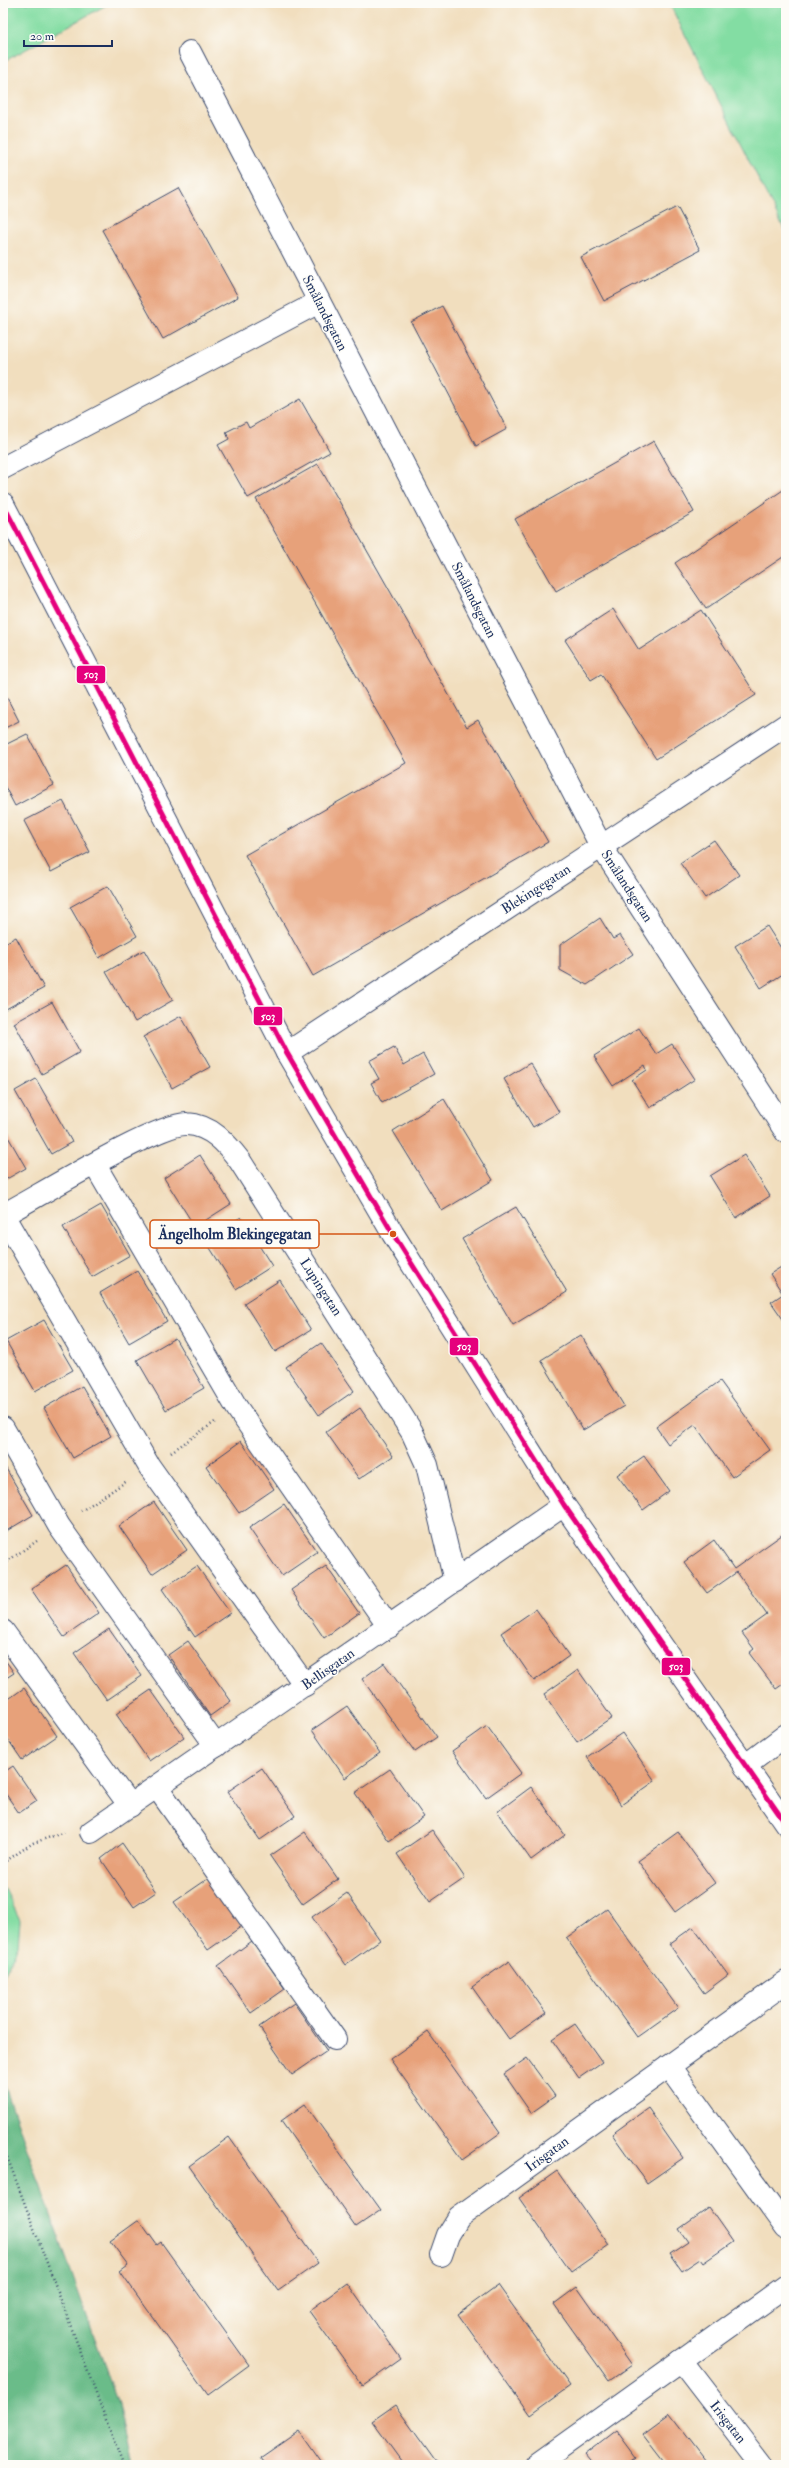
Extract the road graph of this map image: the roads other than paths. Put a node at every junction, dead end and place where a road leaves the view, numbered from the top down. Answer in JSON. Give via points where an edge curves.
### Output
{"nodes":[{"id":1,"x":190,"y":52,"type":"dead end"},
{"id":2,"x":319,"y":302,"type":"junction"},
{"id":3,"x":3,"y":468,"type":"edge"},
{"id":4,"x":3,"y":504,"type":"edge"},
{"id":5,"x":786,"y":725,"type":"edge"},
{"id":6,"x":601,"y":846,"type":"junction"},
{"id":7,"x":287,"y":1053,"type":"junction"},
{"id":8,"x":786,"y":1132,"type":"edge"},
{"id":9,"x":94,"y":1165,"type":"junction"},
{"id":10,"x":3,"y":1215,"type":"edge"},
{"id":11,"x":3,"y":1428,"type":"edge"},
{"id":12,"x":564,"y":1505,"type":"junction"},
{"id":13,"x":455,"y":1581,"type":"junction"},
{"id":14,"x":389,"y":1627,"type":"junction"},
{"id":15,"x":3,"y":1631,"type":"edge"},
{"id":16,"x":305,"y":1685,"type":"junction"},
{"id":17,"x":786,"y":1735,"type":"edge"},
{"id":18,"x":216,"y":1746,"type":"junction"},
{"id":19,"x":745,"y":1766,"type":"junction"},
{"id":20,"x":157,"y":1787,"type":"junction"},
{"id":21,"x":130,"y":1806,"type":"junction"},
{"id":22,"x":786,"y":1824,"type":"edge"},
{"id":23,"x":91,"y":1832,"type":"road end"},
{"id":24,"x":786,"y":1982,"type":"edge"},
{"id":25,"x":336,"y":2039,"type":"dead end"},
{"id":26,"x":669,"y":2066,"type":"junction"},
{"id":27,"x":786,"y":2228,"type":"edge"},
{"id":28,"x":442,"y":2255,"type":"dead end"},
{"id":29,"x":786,"y":2286,"type":"edge"},
{"id":30,"x":681,"y":2361,"type":"junction"},
{"id":31,"x":536,"y":2465,"type":"edge"},
{"id":32,"x":762,"y":2465,"type":"edge"}],
"edges":[{"from":1,"to":2,"type":"street","name":"Smålandsgatan"},
{"from":2,"to":3,"type":"street"},
{"from":2,"to":6,"type":"street","name":"Smålandsgatan"},
{"from":4,"to":7,"type":"street"},
{"from":5,"to":6,"type":"street","name":"Blekingegatan"},
{"from":6,"to":7,"type":"street","name":"Blekingegatan"},
{"from":6,"to":8,"type":"street","name":"Smålandsgatan"},
{"from":7,"to":12,"type":"street","via":[[393,1234]]},
{"from":9,"to":10,"type":"street","name":"Lupingatan"},
{"from":9,"to":13,"type":"street","name":"Lupingatan","via":[[180,1124],[205,1128],[227,1145],[240,1161],[412,1432],[427,1465]]},
{"from":9,"to":14,"type":"street","via":[[237,1408]]},
{"from":10,"to":16,"type":"street","via":[[149,1466]]},
{"from":11,"to":18,"type":"street","via":[[59,1526]]},
{"from":12,"to":13,"type":"street","name":"Bellisgatan"},
{"from":12,"to":19,"type":"street"},
{"from":13,"to":14,"type":"street","name":"Bellisgatan"},
{"from":14,"to":16,"type":"street","name":"Bellisgatan"},
{"from":15,"to":21,"type":"street"},
{"from":16,"to":18,"type":"street","name":"Bellisgatan"},
{"from":17,"to":19,"type":"street"},
{"from":18,"to":20,"type":"street","name":"Bellisgatan"},
{"from":19,"to":22,"type":"street"},
{"from":20,"to":21,"type":"street","name":"Bellisgatan"},
{"from":20,"to":25,"type":"street"},
{"from":21,"to":23,"type":"street","name":"Bellisgatan"},
{"from":24,"to":26,"type":"street","name":"Irisgatan"},
{"from":26,"to":27,"type":"street"},
{"from":26,"to":28,"type":"street","name":"Irisgatan","via":[[459,2217],[448,2235]]},
{"from":29,"to":30,"type":"street"},
{"from":30,"to":31,"type":"street"},
{"from":30,"to":32,"type":"street","name":"Irisgatan"}]}
